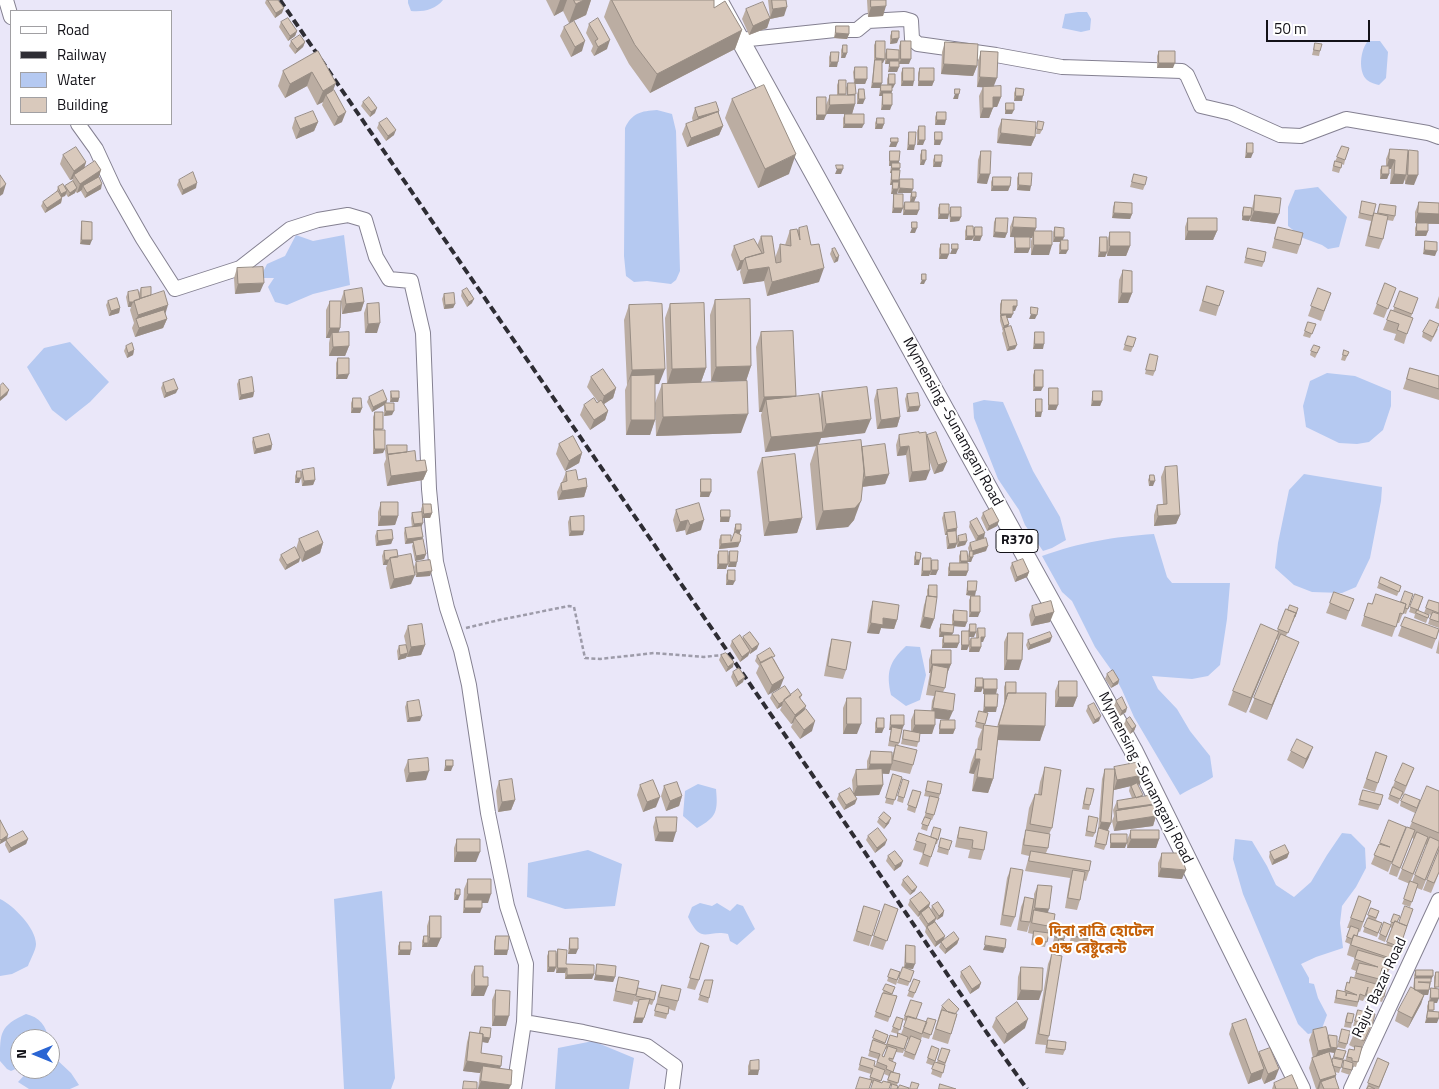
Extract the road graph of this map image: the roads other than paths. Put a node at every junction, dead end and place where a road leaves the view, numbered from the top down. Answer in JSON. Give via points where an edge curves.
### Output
{"nodes":[{"id":1,"x":6,"y":0,"type":"edge"},
{"id":2,"x":718,"y":0,"type":"edge"},
{"id":3,"x":10,"y":14,"type":"edge"},
{"id":4,"x":740,"y":40,"type":"junction"},
{"id":5,"x":79,"y":125,"type":"edge"},
{"id":6,"x":1439,"y":137,"type":"edge"},
{"id":7,"x":1439,"y":901,"type":"edge"},
{"id":8,"x":524,"y":1022,"type":"junction"},
{"id":9,"x":514,"y":1089,"type":"edge"},
{"id":10,"x":672,"y":1089,"type":"edge"},
{"id":11,"x":1302,"y":1089,"type":"edge"},
{"id":12,"x":1351,"y":1089,"type":"edge"}],
"edges":[{"from":1,"to":3,"type":"street"},
{"from":2,"to":4,"type":"main road","name":"Mymensing -Sunamganj Road","number":"R370"},
{"from":4,"to":6,"type":"street","via":[[857,30],[868,21],[904,19],[911,21],[912,39],[918,44],[1062,67],[1182,70],[1201,106],[1231,113],[1280,135],[1301,136],[1346,119]]},
{"from":4,"to":11,"type":"main road","name":"Mymensing -Sunamganj Road","number":"R370","via":[[1133,750]]},
{"from":5,"to":8,"type":"street","via":[[96,149],[114,188],[175,288],[240,268],[290,229],[348,215],[365,220],[376,257],[389,278],[412,281],[423,333],[429,489],[436,562],[462,650],[488,813],[507,906],[526,964]]},
{"from":7,"to":12,"type":"street","name":"Rajur Bazar Road"},
{"from":8,"to":9,"type":"street"},
{"from":8,"to":10,"type":"street","via":[[647,1046],[675,1066]]}]}
